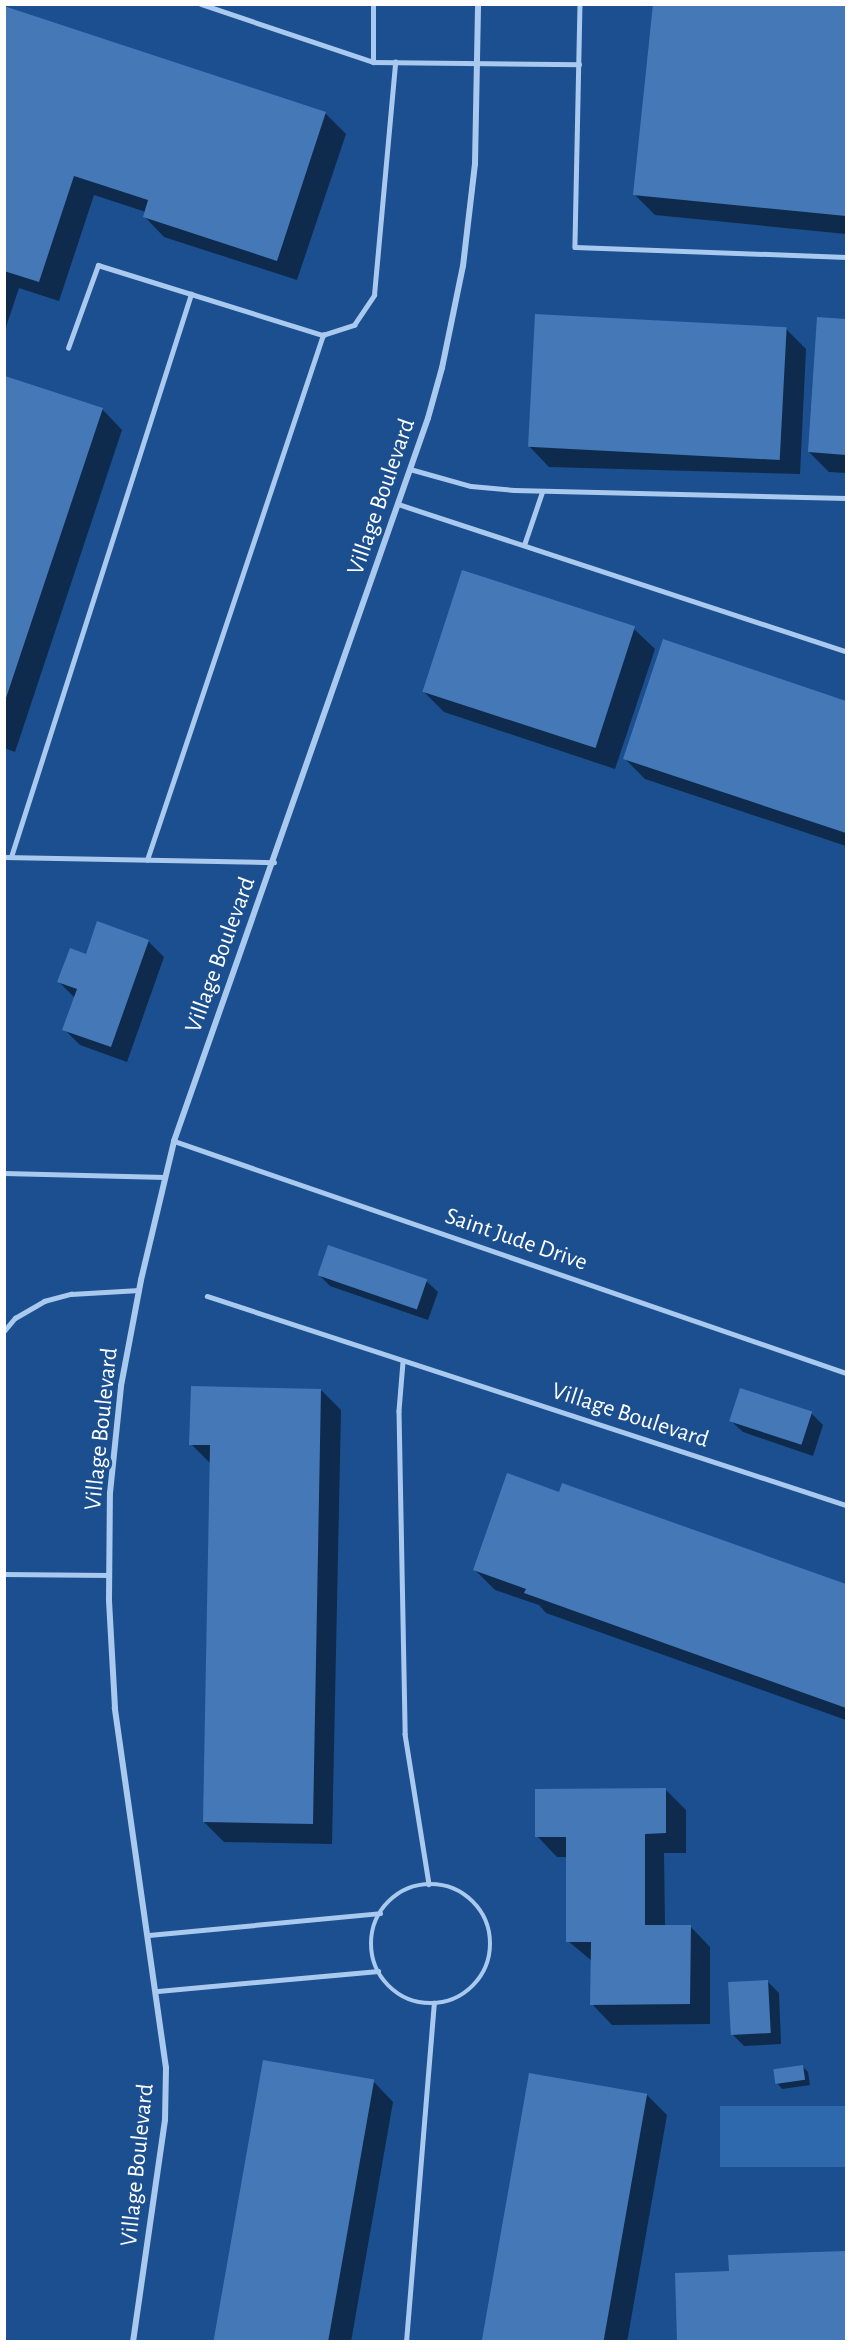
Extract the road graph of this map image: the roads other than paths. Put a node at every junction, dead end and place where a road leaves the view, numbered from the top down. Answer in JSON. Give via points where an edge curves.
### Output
{"nodes":[{"id":1,"x":201,"y":4,"type":"edge"},
{"id":2,"x":373,"y":4,"type":"edge"},
{"id":3,"x":478,"y":4,"type":"edge"},
{"id":4,"x":580,"y":4,"type":"edge"},
{"id":5,"x":373,"y":62,"type":"junction"},
{"id":6,"x":395,"y":62,"type":"junction"},
{"id":7,"x":477,"y":63,"type":"junction"},
{"id":8,"x":579,"y":64,"type":"junction"},
{"id":9,"x":846,"y":257,"type":"edge"},
{"id":10,"x":191,"y":294,"type":"junction"},
{"id":11,"x":323,"y":335,"type":"junction"},
{"id":12,"x":68,"y":348,"type":"dead end"},
{"id":13,"x":410,"y":469,"type":"junction"},
{"id":14,"x":542,"y":492,"type":"junction"},
{"id":15,"x":846,"y":498,"type":"edge"},
{"id":16,"x":398,"y":504,"type":"junction"},
{"id":17,"x":525,"y":545,"type":"junction"},
{"id":18,"x":846,"y":651,"type":"edge"},
{"id":19,"x":4,"y":857,"type":"edge"},
{"id":20,"x":11,"y":857,"type":"junction"},
{"id":21,"x":147,"y":860,"type":"junction"},
{"id":22,"x":274,"y":862,"type":"junction"},
{"id":23,"x":174,"y":1141,"type":"junction"},
{"id":24,"x":4,"y":1173,"type":"edge"},
{"id":25,"x":165,"y":1178,"type":"junction"},
{"id":26,"x":139,"y":1290,"type":"junction"},
{"id":27,"x":207,"y":1296,"type":"dead end"},
{"id":28,"x":4,"y":1331,"type":"edge"},
{"id":29,"x":403,"y":1362,"type":"junction"},
{"id":30,"x":846,"y":1373,"type":"edge"},
{"id":31,"x":846,"y":1505,"type":"edge"},
{"id":32,"x":4,"y":1574,"type":"edge"},
{"id":33,"x":109,"y":1575,"type":"junction"},
{"id":34,"x":429,"y":1884,"type":"junction"},
{"id":35,"x":380,"y":1913,"type":"junction"},
{"id":36,"x":149,"y":1935,"type":"junction"},
{"id":37,"x":378,"y":1971,"type":"junction"},
{"id":38,"x":158,"y":1991,"type":"junction"},
{"id":39,"x":434,"y":2003,"type":"junction"},
{"id":40,"x":133,"y":2342,"type":"edge"},
{"id":41,"x":406,"y":2342,"type":"edge"}],
"edges":[{"from":1,"to":5,"type":"lane"},
{"from":2,"to":5,"type":"lane"},
{"from":3,"to":7,"type":"street","name":"Village Boulevard"},
{"from":4,"to":8,"type":"lane"},
{"from":5,"to":6,"type":"lane"},
{"from":6,"to":7,"type":"lane"},
{"from":6,"to":11,"type":"lane","via":[[374,295],[354,324]]},
{"from":7,"to":8,"type":"lane"},
{"from":7,"to":13,"type":"street","name":"Village Boulevard","via":[[475,164],[463,266],[442,368]]},
{"from":8,"to":9,"type":"lane","via":[[575,247]]},
{"from":10,"to":11,"type":"lane"},
{"from":10,"to":12,"type":"lane","via":[[98,265]]},
{"from":10,"to":20,"type":"lane"},
{"from":11,"to":21,"type":"lane"},
{"from":13,"to":14,"type":"lane","via":[[471,486]]},
{"from":13,"to":16,"type":"street","name":"Village Boulevard"},
{"from":14,"to":15,"type":"lane"},
{"from":14,"to":17,"type":"lane"},
{"from":16,"to":17,"type":"lane"},
{"from":16,"to":22,"type":"street","name":"Village Boulevard"},
{"from":17,"to":18,"type":"lane"},
{"from":19,"to":20,"type":"lane"},
{"from":20,"to":21,"type":"lane"},
{"from":21,"to":22,"type":"lane"},
{"from":22,"to":23,"type":"street","name":"Village Boulevard"},
{"from":23,"to":25,"type":"street","name":"Village Boulevard"},
{"from":23,"to":30,"type":"lane","name":"Saint Jude Drive"},
{"from":24,"to":25,"type":"lane"},
{"from":25,"to":26,"type":"street","name":"Village Boulevard"},
{"from":26,"to":28,"type":"lane","via":[[71,1294],[44,1301],[15,1318]]},
{"from":26,"to":33,"type":"street","name":"Village Boulevard","via":[[121,1386],[110,1493]]},
{"from":27,"to":29,"type":"lane","name":"Village Boulevard"},
{"from":29,"to":31,"type":"lane","name":"Village Boulevard"},
{"from":29,"to":34,"type":"lane","via":[[399,1412],[405,1734]]},
{"from":32,"to":33,"type":"lane"},
{"from":33,"to":36,"type":"street","name":"Village Boulevard","via":[[115,1708]]},
{"from":34,"to":35,"type":"lane","via":[[410,1887]]},
{"from":34,"to":39,"type":"lane","via":[[448,1886],[480,1908],[492,1946],[478,1982],[463,1995]]},
{"from":35,"to":36,"type":"lane"},
{"from":35,"to":37,"type":"lane","via":[[372,1932],[372,1952]]},
{"from":36,"to":38,"type":"street","name":"Village Boulevard"},
{"from":37,"to":38,"type":"lane"},
{"from":37,"to":39,"type":"lane","via":[[389,1988],[405,1999]]},
{"from":38,"to":40,"type":"street","name":"Village Boulevard","via":[[166,2068],[165,2120]]},
{"from":39,"to":41,"type":"lane"}]}
